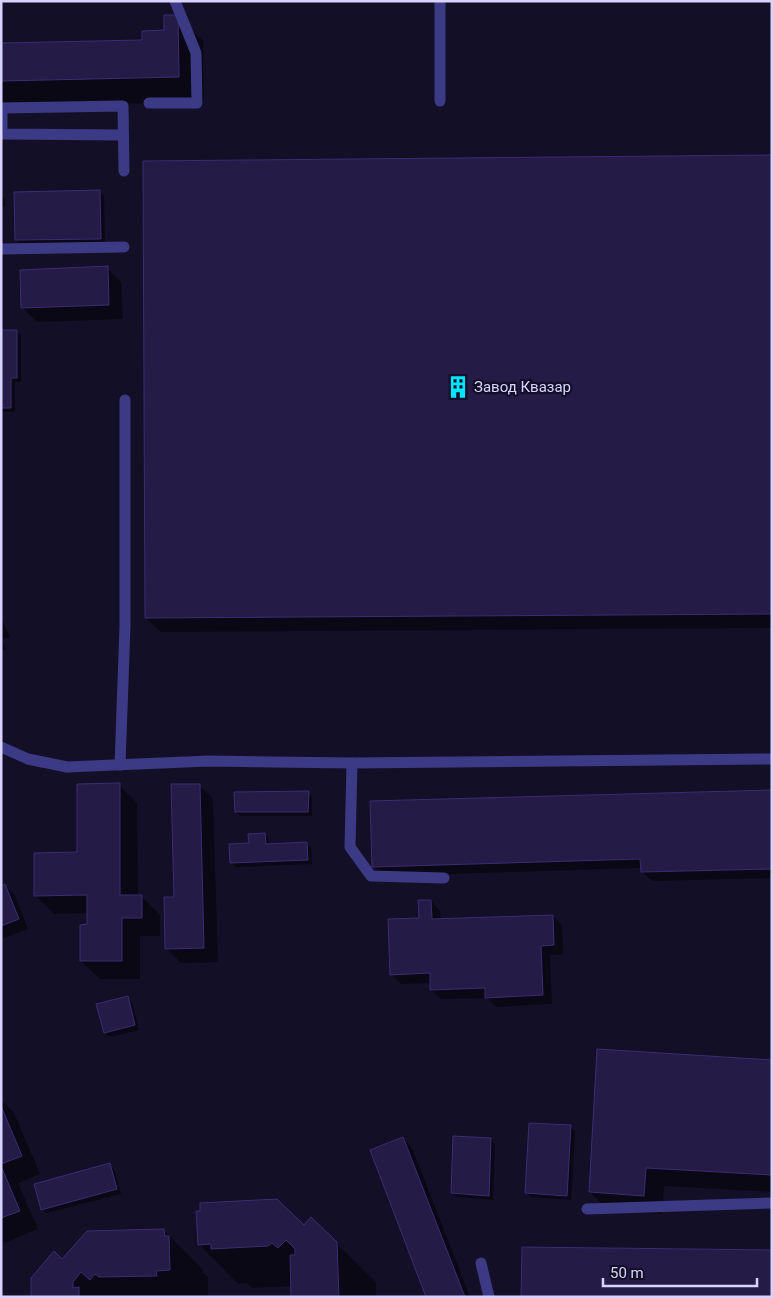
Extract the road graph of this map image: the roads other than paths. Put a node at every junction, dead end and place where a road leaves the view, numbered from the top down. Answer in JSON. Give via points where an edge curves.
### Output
{"nodes":[{"id":1,"x":175,"y":1,"type":"edge"},
{"id":2,"x":440,"y":1,"type":"edge"},
{"id":3,"x":440,"y":101,"type":"dead end"},
{"id":4,"x":149,"y":103,"type":"dead end"},
{"id":5,"x":2,"y":108,"type":"edge"},
{"id":6,"x":123,"y":135,"type":"junction"},
{"id":7,"x":124,"y":171,"type":"dead end"},
{"id":8,"x":124,"y":247,"type":"dead end"},
{"id":9,"x":1,"y":249,"type":"edge"},
{"id":10,"x":124,"y":400,"type":"dead end"},
{"id":11,"x":1,"y":747,"type":"edge"},
{"id":12,"x":772,"y":759,"type":"edge"},
{"id":13,"x":352,"y":763,"type":"junction"},
{"id":14,"x":120,"y":765,"type":"junction"},
{"id":15,"x":444,"y":878,"type":"dead end"},
{"id":16,"x":772,"y":1203,"type":"edge"},
{"id":17,"x":587,"y":1209,"type":"dead end"},
{"id":18,"x":481,"y":1263,"type":"dead end"},
{"id":19,"x":489,"y":1297,"type":"edge"}],
"edges":[{"from":1,"to":4,"type":"lane","via":[[196,53],[197,103]]},
{"from":2,"to":3,"type":"lane"},
{"from":5,"to":6,"type":"lane","via":[[2,134]]},
{"from":5,"to":6,"type":"lane","via":[[123,106]]},
{"from":6,"to":7,"type":"lane"},
{"from":8,"to":9,"type":"lane"},
{"from":10,"to":14,"type":"lane"},
{"from":11,"to":14,"type":"lane","via":[[28,759],[67,767]]},
{"from":12,"to":13,"type":"lane"},
{"from":13,"to":14,"type":"lane"},
{"from":13,"to":15,"type":"lane","via":[[350,847],[371,876]]},
{"from":16,"to":17,"type":"lane"},
{"from":18,"to":19,"type":"lane"}]}
